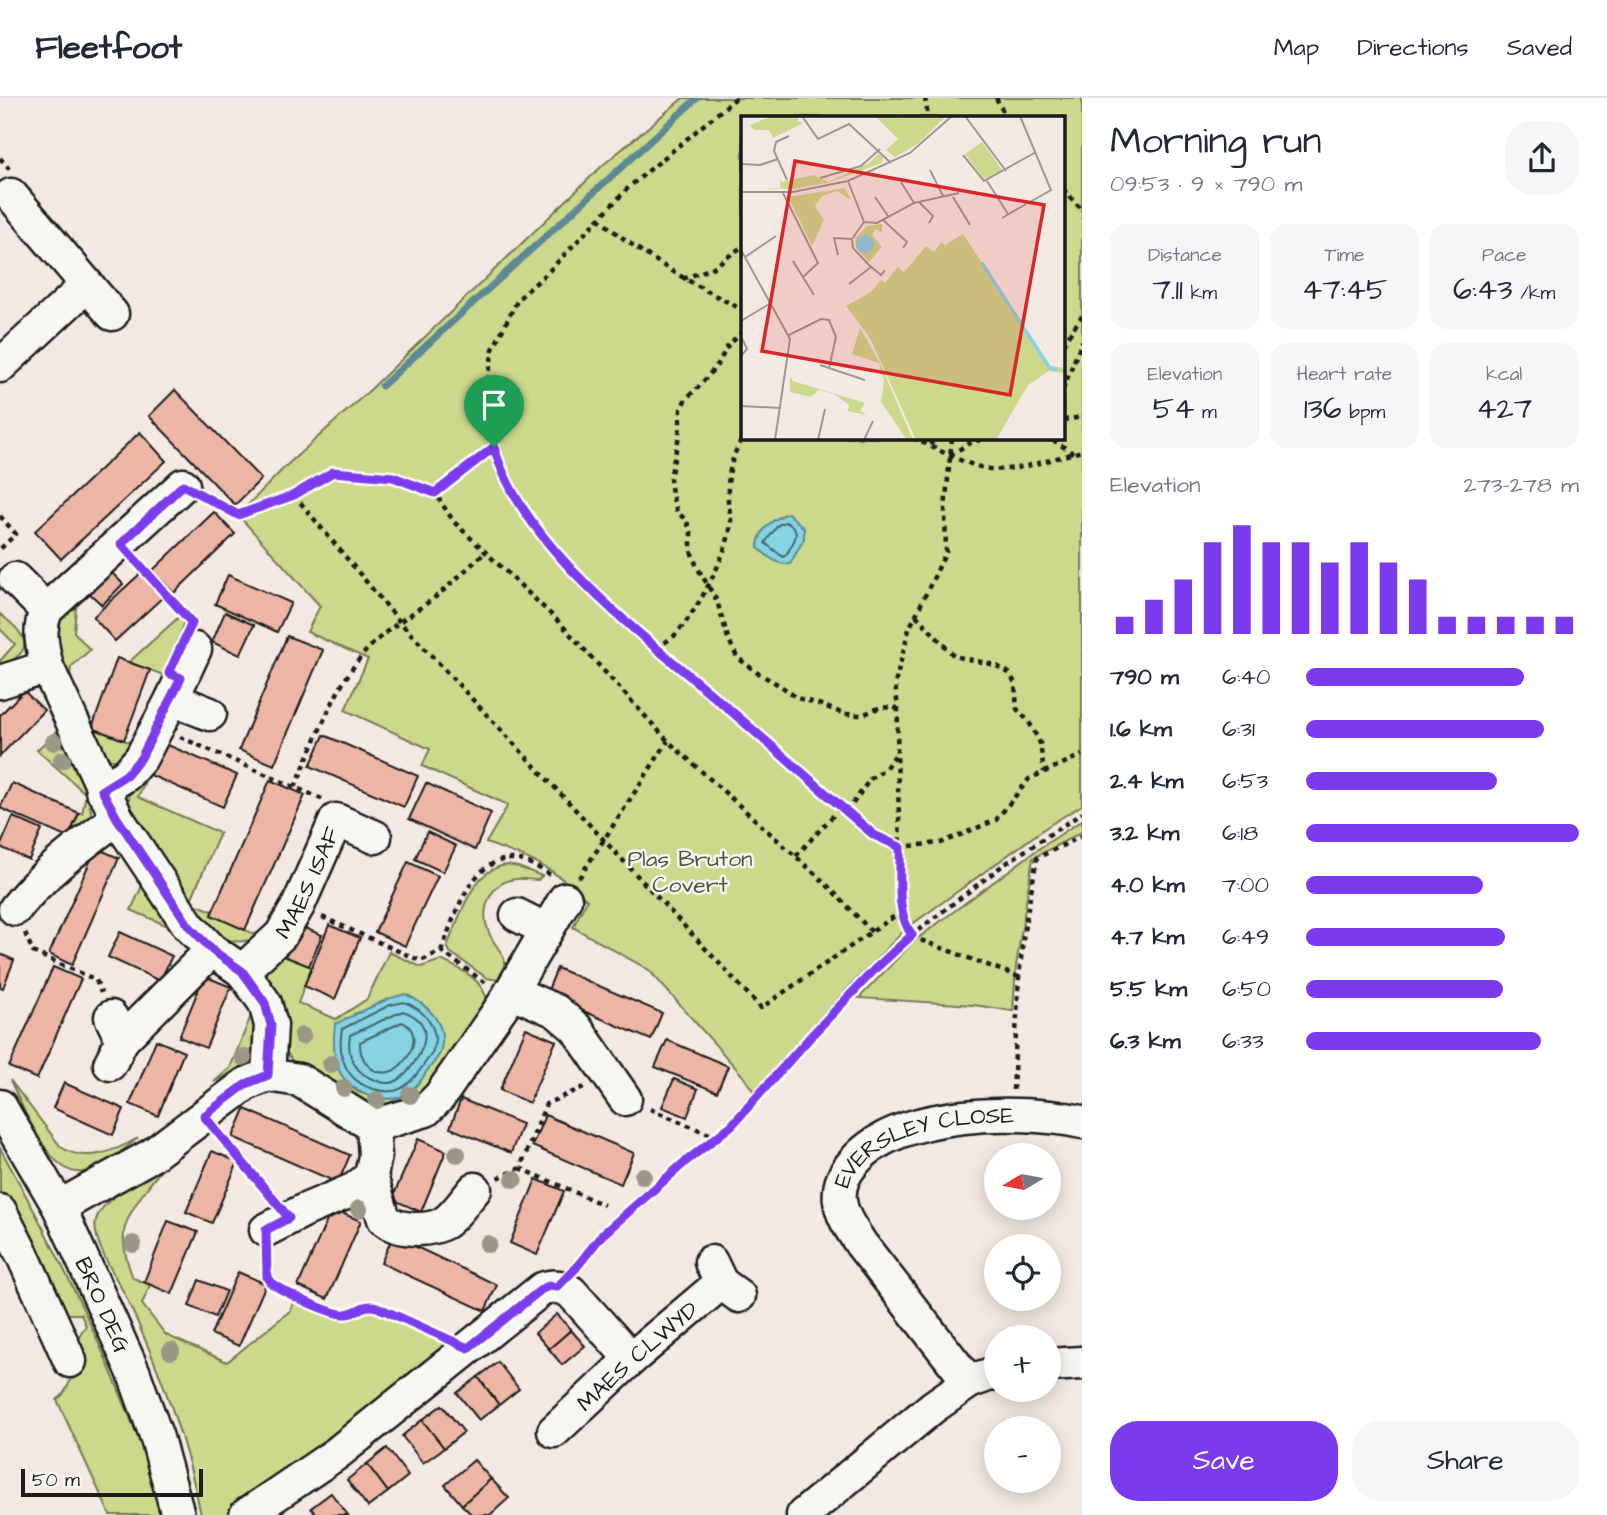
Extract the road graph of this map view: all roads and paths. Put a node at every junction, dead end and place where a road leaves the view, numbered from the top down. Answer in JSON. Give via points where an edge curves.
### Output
{"nodes":[{"id":1,"x":736,"y":98,"type":"edge"},
{"id":2,"x":925,"y":98,"type":"edge"},
{"id":3,"x":996,"y":98,"type":"edge"},
{"id":4,"x":928,"y":116,"type":"edge"},
{"id":5,"x":1005,"y":116,"type":"edge"},
{"id":6,"x":4,"y":188,"type":"edge"},
{"id":7,"x":1064,"y":190,"type":"edge"},
{"id":8,"x":1082,"y":210,"type":"edge"},
{"id":9,"x":598,"y":218,"type":"junction"},
{"id":10,"x":741,"y":247,"type":"edge"},
{"id":11,"x":682,"y":279,"type":"junction"},
{"id":12,"x":87,"y":285,"type":"junction"},
{"id":13,"x":741,"y":309,"type":"edge"},
{"id":14,"x":112,"y":314,"type":"dead end"},
{"id":15,"x":1082,"y":316,"type":"edge"},
{"id":16,"x":741,"y":333,"type":"edge"},
{"id":17,"x":1082,"y":341,"type":"edge"},
{"id":18,"x":1064,"y":343,"type":"edge"},
{"id":19,"x":0,"y":366,"type":"edge"},
{"id":20,"x":1064,"y":386,"type":"edge"},
{"id":21,"x":1082,"y":417,"type":"edge"},
{"id":22,"x":1064,"y":420,"type":"edge"},
{"id":23,"x":742,"y":439,"type":"edge"},
{"id":24,"x":916,"y":439,"type":"edge"},
{"id":25,"x":939,"y":439,"type":"edge"},
{"id":26,"x":952,"y":439,"type":"edge"},
{"id":27,"x":983,"y":439,"type":"edge"},
{"id":28,"x":1048,"y":439,"type":"edge"},
{"id":29,"x":928,"y":444,"type":"junction"},
{"id":30,"x":494,"y":447,"type":"junction"},
{"id":31,"x":1082,"y":451,"type":"edge"},
{"id":32,"x":1073,"y":453,"type":"junction"},
{"id":33,"x":950,"y":455,"type":"junction"},
{"id":34,"x":183,"y":485,"type":"joint"},
{"id":35,"x":435,"y":493,"type":"junction"},
{"id":36,"x":294,"y":495,"type":"junction"},
{"id":37,"x":0,"y":516,"type":"edge"},
{"id":38,"x":121,"y":544,"type":"junction"},
{"id":39,"x":0,"y":549,"type":"edge"},
{"id":40,"x":486,"y":552,"type":"junction"},
{"id":41,"x":15,"y":579,"type":"dead end"},
{"id":42,"x":708,"y":585,"type":"junction"},
{"id":43,"x":47,"y":610,"type":"junction"},
{"id":44,"x":916,"y":615,"type":"junction"},
{"id":45,"x":399,"y":621,"type":"junction"},
{"id":46,"x":191,"y":642,"type":"joint"},
{"id":47,"x":656,"y":648,"type":"junction"},
{"id":48,"x":47,"y":667,"type":"junction"},
{"id":49,"x":0,"y":682,"type":"edge"},
{"id":50,"x":898,"y":708,"type":"junction"},
{"id":51,"x":164,"y":713,"type":"junction"},
{"id":52,"x":210,"y":714,"type":"dead end"},
{"id":53,"x":668,"y":741,"type":"junction"},
{"id":54,"x":897,"y":753,"type":"junction"},
{"id":55,"x":1082,"y":755,"type":"edge"},
{"id":56,"x":1044,"y":772,"type":"junction"},
{"id":57,"x":295,"y":787,"type":"junction"},
{"id":58,"x":102,"y":790,"type":"junction"},
{"id":59,"x":841,"y":807,"type":"junction"},
{"id":60,"x":847,"y":812,"type":"junction"},
{"id":61,"x":1082,"y":813,"type":"edge"},
{"id":62,"x":117,"y":818,"type":"junction"},
{"id":63,"x":336,"y":820,"type":"junction"},
{"id":64,"x":1082,"y":836,"type":"edge"},
{"id":65,"x":375,"y":837,"type":"dead end"},
{"id":66,"x":604,"y":839,"type":"junction"},
{"id":67,"x":900,"y":847,"type":"junction"},
{"id":68,"x":796,"y":856,"type":"junction"},
{"id":69,"x":568,"y":895,"type":"junction"},
{"id":70,"x":298,"y":906,"type":"junction"},
{"id":71,"x":15,"y":909,"type":"joint"},
{"id":72,"x":902,"y":911,"type":"junction"},
{"id":73,"x":517,"y":915,"type":"dead end"},
{"id":74,"x":547,"y":930,"type":"junction"},
{"id":75,"x":873,"y":933,"type":"junction"},
{"id":76,"x":912,"y":935,"type":"junction"},
{"id":77,"x":212,"y":950,"type":"junction"},
{"id":78,"x":441,"y":951,"type":"junction"},
{"id":79,"x":242,"y":971,"type":"junction"},
{"id":80,"x":1019,"y":977,"type":"junction"},
{"id":81,"x":510,"y":995,"type":"junction"},
{"id":82,"x":114,"y":1040,"type":"joint"},
{"id":83,"x":268,"y":1075,"type":"junction"},
{"id":84,"x":617,"y":1087,"type":"junction"},
{"id":85,"x":0,"y":1106,"type":"edge"},
{"id":86,"x":1011,"y":1115,"type":"junction"},
{"id":87,"x":204,"y":1116,"type":"junction"},
{"id":88,"x":1082,"y":1122,"type":"edge"},
{"id":89,"x":373,"y":1126,"type":"junction"},
{"id":90,"x":717,"y":1138,"type":"junction"},
{"id":91,"x":520,"y":1168,"type":"junction"},
{"id":92,"x":371,"y":1175,"type":"junction"},
{"id":93,"x":475,"y":1189,"type":"joint"},
{"id":94,"x":604,"y":1205,"type":"dead end"},
{"id":95,"x":59,"y":1207,"type":"junction"},
{"id":96,"x":0,"y":1211,"type":"edge"},
{"id":97,"x":278,"y":1224,"type":"junction"},
{"id":98,"x":724,"y":1280,"type":"dead end"},
{"id":99,"x":557,"y":1287,"type":"junction"},
{"id":100,"x":468,"y":1348,"type":"junction"},
{"id":101,"x":631,"y":1359,"type":"junction"},
{"id":102,"x":69,"y":1361,"type":"dead end"},
{"id":103,"x":1082,"y":1363,"type":"edge"},
{"id":104,"x":1061,"y":1364,"type":"edge"},
{"id":105,"x":983,"y":1377,"type":"edge"},
{"id":106,"x":572,"y":1425,"type":"dead end"},
{"id":107,"x":808,"y":1513,"type":"edge"},
{"id":108,"x":178,"y":1515,"type":"edge"},
{"id":109,"x":246,"y":1515,"type":"edge"}],
"edges":[{"from":1,"to":9,"type":"path"},
{"from":2,"to":4,"type":"path"},
{"from":3,"to":5,"type":"path"},
{"from":6,"to":12,"type":"street"},
{"from":7,"to":8,"type":"path"},
{"from":9,"to":11,"type":"path"},
{"from":9,"to":30,"type":"path","via":[[518,299],[492,349],[486,391]]},
{"from":10,"to":11,"type":"path","via":[[712,268]]},
{"from":11,"to":13,"type":"path"},
{"from":12,"to":14,"type":"street"},
{"from":12,"to":19,"type":"street"},
{"from":15,"to":18,"type":"path"},
{"from":16,"to":42,"type":"path","via":[[686,398],[670,478],[677,512],[686,520],[691,551]]},
{"from":17,"to":20,"type":"path"},
{"from":21,"to":22,"type":"path"},
{"from":23,"to":42,"type":"path","via":[[730,471],[727,499],[731,521],[725,549]]},
{"from":24,"to":29,"type":"path"},
{"from":25,"to":29,"type":"path"},
{"from":26,"to":33,"type":"path"},
{"from":27,"to":33,"type":"path"},
{"from":28,"to":32,"type":"path"},
{"from":29,"to":33,"type":"path"},
{"from":30,"to":35,"type":"path"},
{"from":30,"to":47,"type":"path","via":[[527,516],[581,580]]},
{"from":31,"to":32,"type":"path"},
{"from":32,"to":33,"type":"path","via":[[1020,468],[989,469]]},
{"from":33,"to":44,"type":"path","via":[[946,552]]},
{"from":34,"to":36,"type":"path","via":[[238,515]]},
{"from":34,"to":38,"type":"street"},
{"from":35,"to":36,"type":"path","via":[[393,477],[333,472]]},
{"from":35,"to":40,"type":"path","via":[[454,522]]},
{"from":36,"to":45,"type":"path"},
{"from":37,"to":39,"type":"path","via":[[16,534]]},
{"from":38,"to":43,"type":"street"},
{"from":38,"to":46,"type":"path","via":[[192,623]]},
{"from":40,"to":45,"type":"path"},
{"from":40,"to":53,"type":"path","via":[[560,623]]},
{"from":41,"to":43,"type":"street"},
{"from":42,"to":47,"type":"path","via":[[674,636]]},
{"from":42,"to":50,"type":"path","via":[[737,657],[797,698],[844,715]]},
{"from":43,"to":48,"type":"street","via":[[41,632]]},
{"from":44,"to":50,"type":"path","via":[[895,684]]},
{"from":44,"to":56,"type":"path","via":[[954,656],[995,665],[1009,673],[1015,683],[1017,709],[1040,743]]},
{"from":45,"to":57,"type":"path","via":[[353,668]]},
{"from":45,"to":66,"type":"path"},
{"from":46,"to":51,"type":"street"},
{"from":47,"to":59,"type":"path"},
{"from":48,"to":49,"type":"street"},
{"from":48,"to":58,"type":"street"},
{"from":50,"to":54,"type":"path"},
{"from":51,"to":52,"type":"street"},
{"from":51,"to":57,"type":"path"},
{"from":51,"to":58,"type":"street","via":[[141,758],[126,775]]},
{"from":53,"to":66,"type":"path"},
{"from":53,"to":68,"type":"path"},
{"from":54,"to":60,"type":"path","via":[[870,779]]},
{"from":54,"to":67,"type":"path"},
{"from":55,"to":56,"type":"path"},
{"from":56,"to":67,"type":"path","via":[[1029,779],[996,820],[941,843]]},
{"from":57,"to":63,"type":"path","via":[[326,800]]},
{"from":58,"to":62,"type":"street"},
{"from":59,"to":60,"type":"path"},
{"from":59,"to":68,"type":"path"},
{"from":60,"to":67,"type":"path","via":[[874,835]]},
{"from":61,"to":76,"type":"path","via":[[1002,866]]},
{"from":62,"to":71,"type":"street","via":[[60,860]]},
{"from":62,"to":77,"type":"street","via":[[189,926]]},
{"from":63,"to":65,"type":"street","name":"MAES ISAF"},
{"from":63,"to":70,"type":"street","name":"MAES ISAF"},
{"from":64,"to":80,"type":"path","via":[[1037,858]]},
{"from":66,"to":69,"type":"path"},
{"from":66,"to":75,"type":"path","via":[[761,1008]]},
{"from":67,"to":72,"type":"path"},
{"from":68,"to":75,"type":"path"},
{"from":69,"to":74,"type":"street"},
{"from":69,"to":78,"type":"path","via":[[551,876],[527,862],[513,859],[491,865],[472,882]]},
{"from":70,"to":78,"type":"path","via":[[421,961]]},
{"from":70,"to":79,"type":"street","name":"MAES ISAF","via":[[281,935]]},
{"from":71,"to":82,"type":"path","via":[[33,952],[96,980]]},
{"from":72,"to":75,"type":"path"},
{"from":72,"to":76,"type":"path"},
{"from":73,"to":74,"type":"street"},
{"from":74,"to":81,"type":"street"},
{"from":76,"to":80,"type":"path"},
{"from":76,"to":90,"type":"path"},
{"from":77,"to":79,"type":"street"},
{"from":77,"to":82,"type":"street"},
{"from":78,"to":81,"type":"path"},
{"from":79,"to":83,"type":"street","via":[[265,1003],[271,1025]]},
{"from":80,"to":86,"type":"path"},
{"from":81,"to":84,"type":"street","via":[[556,1011],[576,1028]]},
{"from":81,"to":89,"type":"street","via":[[426,1110]]},
{"from":83,"to":87,"type":"street","via":[[246,1084]]},
{"from":83,"to":89,"type":"street","via":[[299,1080]]},
{"from":84,"to":90,"type":"path"},
{"from":84,"to":91,"type":"path","via":[[546,1104]]},
{"from":85,"to":95,"type":"street","name":"BRO DEG"},
{"from":86,"to":88,"type":"street","name":"EVERSLEY CLOSE"},
{"from":86,"to":105,"type":"street","name":"EVERSLEY CLOSE","via":[[971,1116],[909,1128],[871,1146],[846,1172],[840,1187],[840,1203],[861,1244]]},
{"from":87,"to":95,"type":"street","via":[[152,1155]]},
{"from":87,"to":97,"type":"path"},
{"from":89,"to":92,"type":"street"},
{"from":90,"to":99,"type":"path","via":[[602,1235]]},
{"from":91,"to":93,"type":"path"},
{"from":91,"to":94,"type":"path"},
{"from":92,"to":93,"type":"street","via":[[384,1219],[405,1228],[444,1222]]},
{"from":92,"to":97,"type":"street","via":[[355,1189]]},
{"from":95,"to":108,"type":"street","name":"BRO DEG","via":[[133,1371]]},
{"from":96,"to":102,"type":"street","via":[[68,1328]]},
{"from":97,"to":100,"type":"path","via":[[267,1277],[275,1286],[337,1313],[377,1307]]},
{"from":98,"to":101,"type":"street","name":"MAES CLWYD"},
{"from":99,"to":100,"type":"street","via":[[542,1289]]},
{"from":99,"to":101,"type":"street","via":[[571,1292]]},
{"from":100,"to":109,"type":"street","via":[[336,1454]]},
{"from":101,"to":106,"type":"street","name":"MAES CLWYD"},
{"from":103,"to":104,"type":"street"},
{"from":105,"to":107,"type":"street","via":[[933,1407]]}]}
